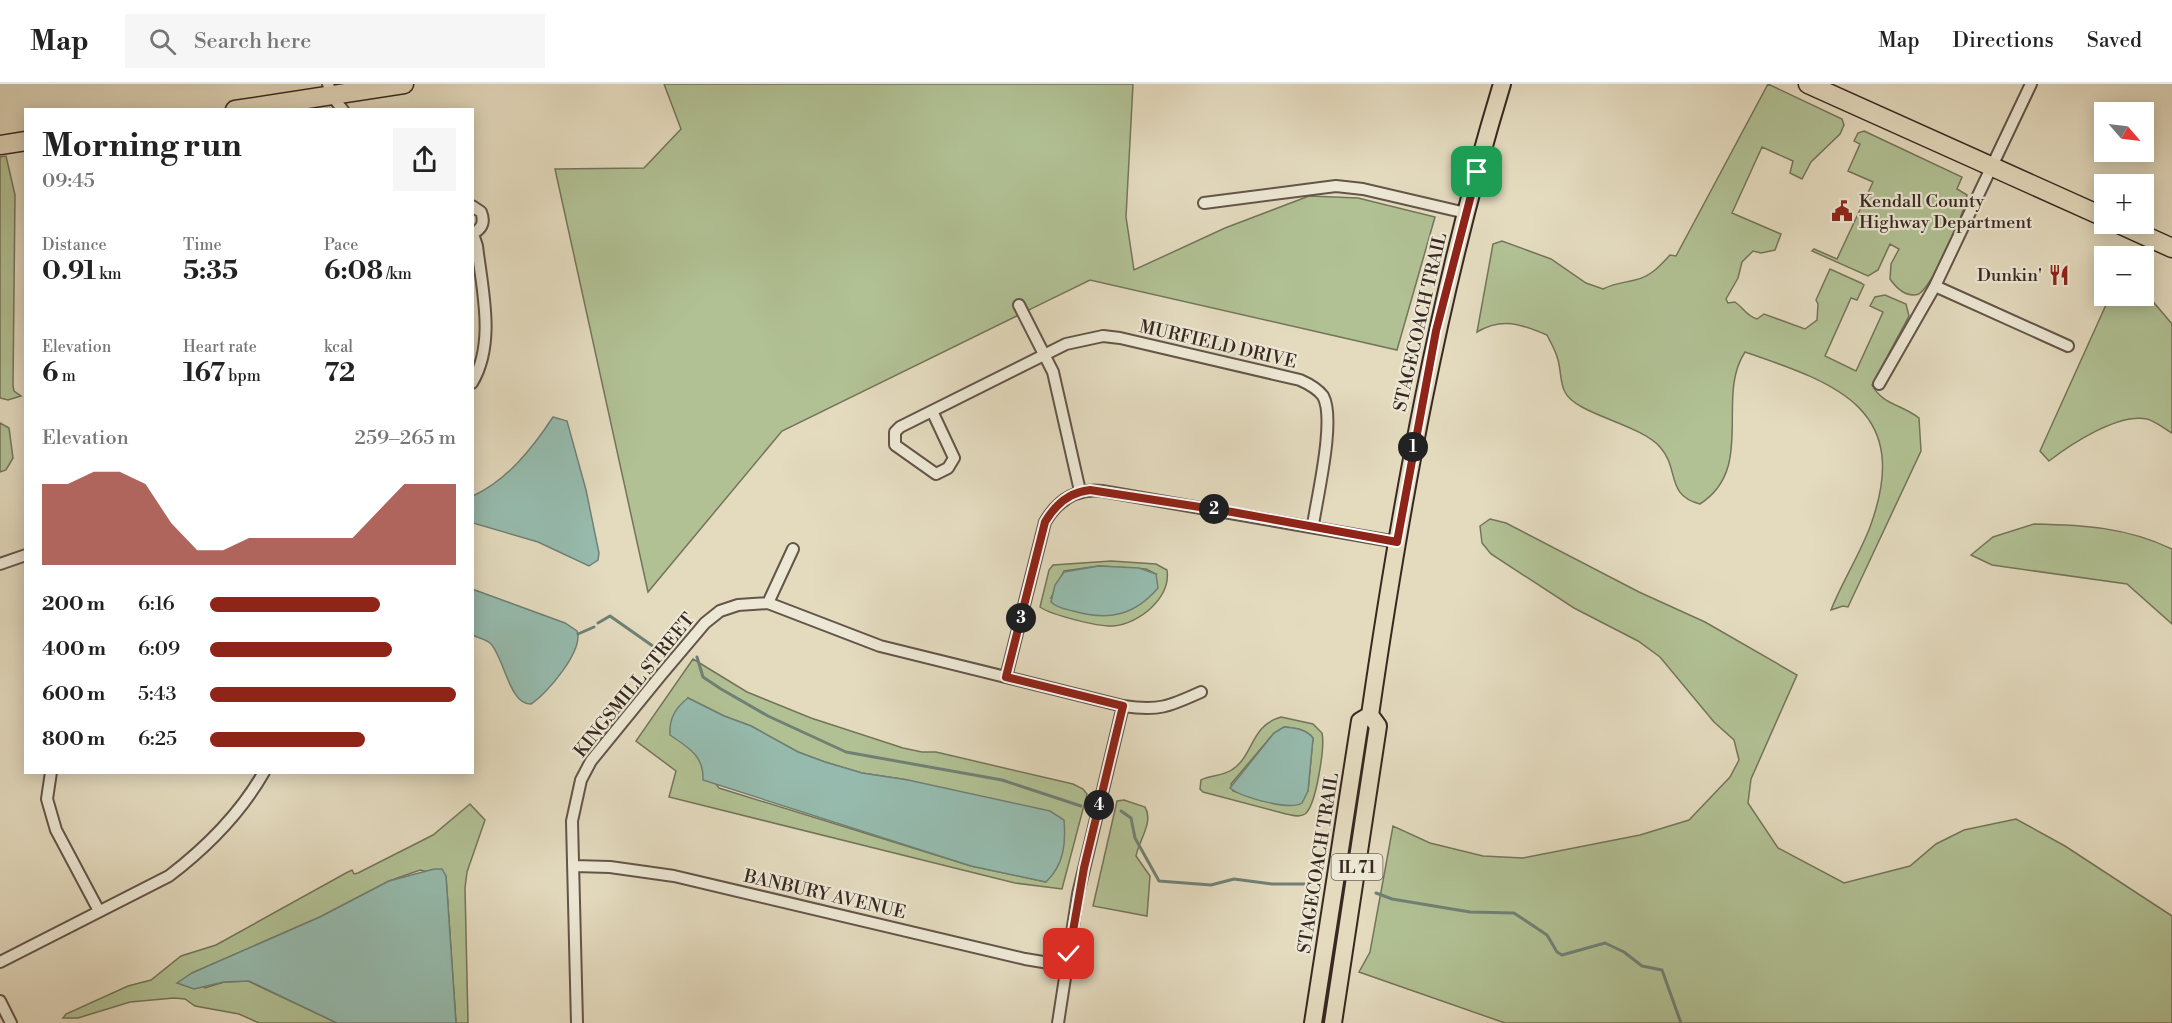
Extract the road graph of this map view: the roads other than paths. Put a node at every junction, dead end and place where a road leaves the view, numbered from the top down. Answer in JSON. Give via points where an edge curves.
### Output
{"nodes":[{"id":1,"x":404,"y":84,"type":"edge"},
{"id":2,"x":1502,"y":84,"type":"edge"},
{"id":3,"x":1808,"y":84,"type":"edge"},
{"id":4,"x":2031,"y":84,"type":"edge"},
{"id":5,"x":333,"y":100,"type":"edge"},
{"id":6,"x":255,"y":108,"type":"edge"},
{"id":7,"x":24,"y":141,"type":"edge"},
{"id":8,"x":0,"y":145,"type":"edge"},
{"id":9,"x":1993,"y":168,"type":"junction"},
{"id":10,"x":1204,"y":203,"type":"dead end"},
{"id":11,"x":474,"y":207,"type":"edge"},
{"id":12,"x":1466,"y":213,"type":"junction"},
{"id":13,"x":2094,"y":213,"type":"edge"},
{"id":14,"x":474,"y":233,"type":"edge"},
{"id":15,"x":2141,"y":234,"type":"edge"},
{"id":16,"x":474,"y":237,"type":"edge"},
{"id":17,"x":2172,"y":248,"type":"edge"},
{"id":18,"x":1935,"y":286,"type":"junction"},
{"id":19,"x":1019,"y":305,"type":"dead end"},
{"id":20,"x":2068,"y":346,"type":"dead end"},
{"id":21,"x":1045,"y":353,"type":"junction"},
{"id":22,"x":474,"y":379,"type":"edge"},
{"id":23,"x":1879,"y":384,"type":"dead end"},
{"id":24,"x":933,"y":411,"type":"junction"},
{"id":25,"x":1080,"y":491,"type":"junction"},
{"id":26,"x":1313,"y":525,"type":"junction"},
{"id":27,"x":1397,"y":542,"type":"junction"},
{"id":28,"x":793,"y":549,"type":"dead end"},
{"id":29,"x":24,"y":556,"type":"edge"},
{"id":30,"x":0,"y":564,"type":"edge"},
{"id":31,"x":768,"y":603,"type":"junction"},
{"id":32,"x":1006,"y":677,"type":"junction"},
{"id":33,"x":1201,"y":692,"type":"dead end"},
{"id":34,"x":1123,"y":706,"type":"junction"},
{"id":35,"x":1370,"y":715,"type":"junction"},
{"id":36,"x":51,"y":774,"type":"edge"},
{"id":37,"x":263,"y":774,"type":"edge"},
{"id":38,"x":574,"y":866,"type":"junction"},
{"id":39,"x":99,"y":911,"type":"junction"},
{"id":40,"x":0,"y":962,"type":"edge"},
{"id":41,"x":1067,"y":966,"type":"junction"},
{"id":42,"x":0,"y":1001,"type":"edge"},
{"id":43,"x":11,"y":1023,"type":"edge"},
{"id":44,"x":577,"y":1023,"type":"edge"},
{"id":45,"x":1058,"y":1023,"type":"edge"},
{"id":46,"x":1313,"y":1023,"type":"edge"},
{"id":47,"x":1333,"y":1023,"type":"edge"}],
"edges":[{"from":1,"to":5,"type":"highway"},
{"from":2,"to":12,"type":"main road","name":"STAGECOACH TRAIL","number":"IL 71"},
{"from":3,"to":9,"type":"highway"},
{"from":4,"to":9,"type":"street"},
{"from":5,"to":6,"type":"highway"},
{"from":7,"to":8,"type":"highway"},
{"from":9,"to":13,"type":"highway"},
{"from":9,"to":18,"type":"street"},
{"from":10,"to":12,"type":"street","via":[[1336,186]]},
{"from":11,"to":14,"type":"street","via":[[481,212],[483,220]]},
{"from":12,"to":27,"type":"main road","name":"STAGECOACH TRAIL","number":"IL 71","via":[[1432,352]]},
{"from":15,"to":17,"type":"highway"},
{"from":16,"to":22,"type":"street","via":[[486,335],[481,366]]},
{"from":18,"to":20,"type":"street"},
{"from":18,"to":23,"type":"street"},
{"from":19,"to":21,"type":"street"},
{"from":21,"to":24,"type":"street"},
{"from":21,"to":25,"type":"street","via":[[1053,372]]},
{"from":21,"to":26,"type":"street","name":"MURFIELD DRIVE","via":[[1082,338],[1103,336],[1313,386],[1322,396],[1329,424]]},
{"from":24,"to":24,"type":"street","via":[[900,427],[893,439],[936,474],[948,468],[954,458]]},
{"from":25,"to":26,"type":"street","via":[[1102,491]]},
{"from":25,"to":32,"type":"street","via":[[1059,504],[1045,522]]},
{"from":26,"to":27,"type":"street"},
{"from":27,"to":35,"type":"main road","name":"STAGECOACH TRAIL","number":"IL 71"},
{"from":28,"to":31,"type":"street"},
{"from":29,"to":30,"type":"street"},
{"from":31,"to":32,"type":"street","name":"KINGSMILL STREET","via":[[880,646]]},
{"from":31,"to":38,"type":"street","name":"KINGSMILL STREET","via":[[738,605],[720,611],[705,623],[591,761],[575,798]]},
{"from":32,"to":34,"type":"street","name":"KINGSMILL STREET"},
{"from":33,"to":34,"type":"street","name":"KINGSMILL STREET","via":[[1166,708]]},
{"from":34,"to":41,"type":"street","via":[[1082,876]]},
{"from":35,"to":46,"type":"main road","name":"STAGECOACH TRAIL","number":"IL 71","via":[[1359,721]]},
{"from":35,"to":47,"type":"main road","name":"STAGECOACH TRAIL","number":"IL 71","via":[[1378,726]]},
{"from":36,"to":39,"type":"street","via":[[48,799],[56,830]]},
{"from":37,"to":39,"type":"street","via":[[231,820],[190,860],[146,889]]},
{"from":38,"to":41,"type":"street","name":"BANBURY AVENUE","via":[[674,876]]},
{"from":38,"to":44,"type":"street","name":"KINGSMILL STREET"},
{"from":39,"to":40,"type":"street"},
{"from":41,"to":45,"type":"street"},
{"from":42,"to":43,"type":"street"}]}
